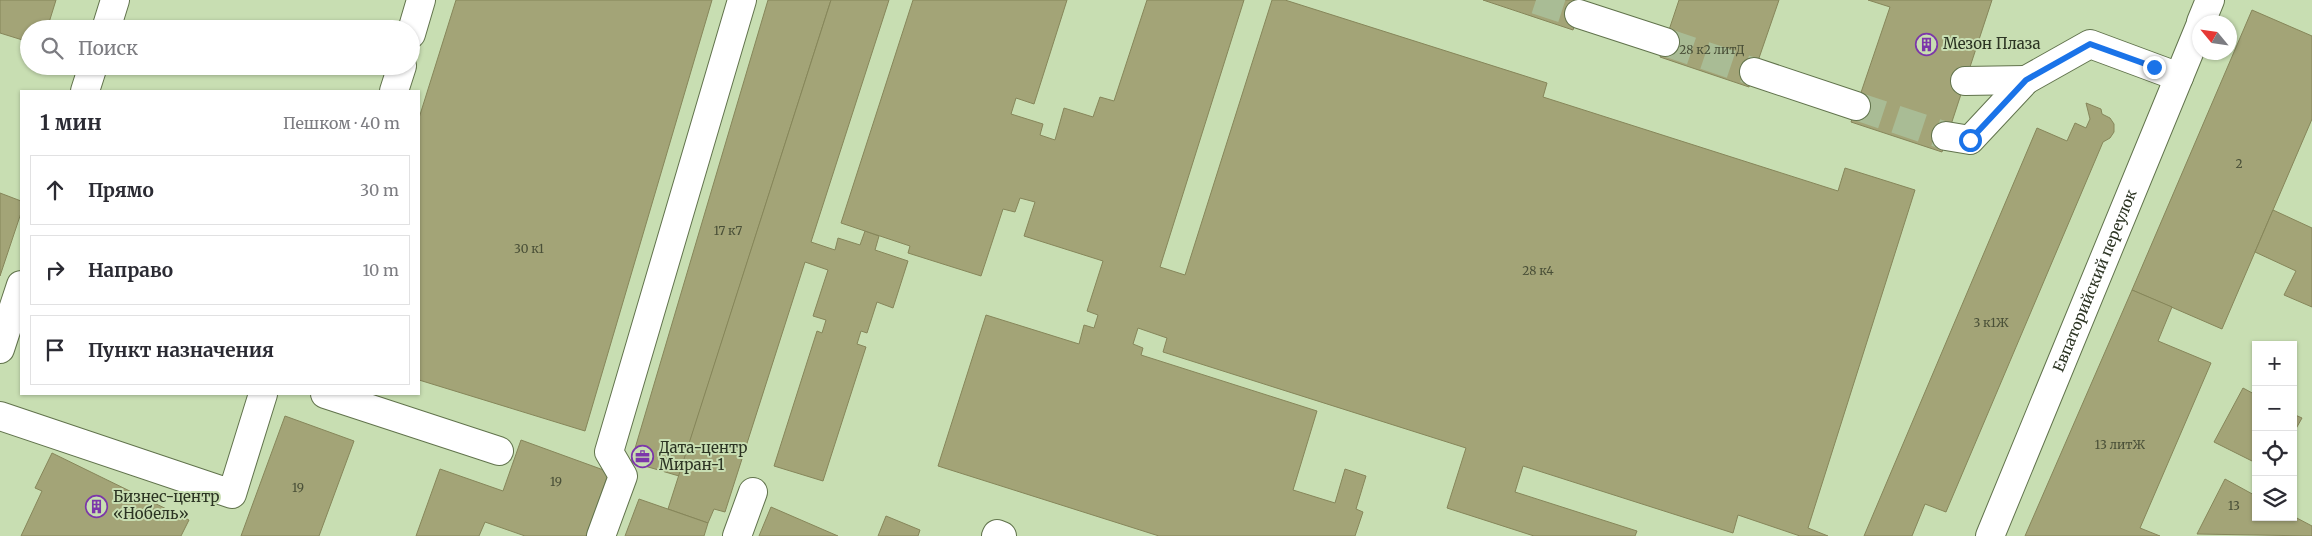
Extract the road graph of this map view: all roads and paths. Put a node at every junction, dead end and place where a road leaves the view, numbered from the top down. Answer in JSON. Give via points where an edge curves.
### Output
{"nodes":[{"id":1,"x":115,"y":0,"type":"edge"},
{"id":2,"x":422,"y":0,"type":"edge"},
{"id":3,"x":742,"y":0,"type":"edge"},
{"id":4,"x":2210,"y":0,"type":"edge"},
{"id":5,"x":1579,"y":14,"type":"tunnel mouth"},
{"id":6,"x":2204,"y":15,"type":"edge"},
{"id":7,"x":109,"y":20,"type":"edge"},
{"id":8,"x":416,"y":20,"type":"edge"},
{"id":9,"x":1665,"y":42,"type":"tunnel mouth"},
{"id":10,"x":2192,"y":45,"type":"edge"},
{"id":11,"x":1754,"y":72,"type":"tunnel mouth"},
{"id":12,"x":91,"y":75,"type":"edge"},
{"id":13,"x":399,"y":75,"type":"edge"},
{"id":14,"x":2179,"y":77,"type":"junction"},
{"id":15,"x":2026,"y":80,"type":"junction"},
{"id":16,"x":1965,"y":81,"type":"dead end"},
{"id":17,"x":85,"y":90,"type":"edge"},
{"id":18,"x":394,"y":90,"type":"edge"},
{"id":19,"x":1856,"y":106,"type":"tunnel mouth"},
{"id":20,"x":1946,"y":136,"type":"tunnel mouth"},
{"id":21,"x":20,"y":288,"type":"edge"},
{"id":22,"x":0,"y":350,"type":"edge"},
{"id":23,"x":263,"y":395,"type":"edge"},
{"id":24,"x":328,"y":395,"type":"edge"},
{"id":25,"x":0,"y":416,"type":"edge"},
{"id":26,"x":499,"y":451,"type":"dead end"},
{"id":27,"x":754,"y":492,"type":"dead end"},
{"id":28,"x":601,"y":536,"type":"edge"},
{"id":29,"x":737,"y":536,"type":"edge"},
{"id":30,"x":996,"y":536,"type":"edge"},
{"id":31,"x":1002,"y":536,"type":"edge"},
{"id":32,"x":1990,"y":536,"type":"edge"}],
"edges":[{"from":1,"to":7,"type":"street"},
{"from":2,"to":8,"type":"street"},
{"from":3,"to":28,"type":"street","via":[[609,452],[623,476]]},
{"from":4,"to":6,"type":"street"},
{"from":5,"to":9,"type":"street"},
{"from":10,"to":14,"type":"street","name":"Евпаторийский переулок"},
{"from":11,"to":19,"type":"street"},
{"from":12,"to":17,"type":"street"},
{"from":13,"to":18,"type":"street"},
{"from":14,"to":15,"type":"street","via":[[2090,44]]},
{"from":14,"to":32,"type":"street","name":"Евпаторийский переулок"},
{"from":15,"to":16,"type":"street"},
{"from":15,"to":20,"type":"street","via":[[1970,140]]},
{"from":21,"to":22,"type":"street"},
{"from":23,"to":25,"type":"street","via":[[232,494],[26,434]]},
{"from":24,"to":26,"type":"street"},
{"from":27,"to":29,"type":"street"},
{"from":30,"to":31,"type":"street"}]}
